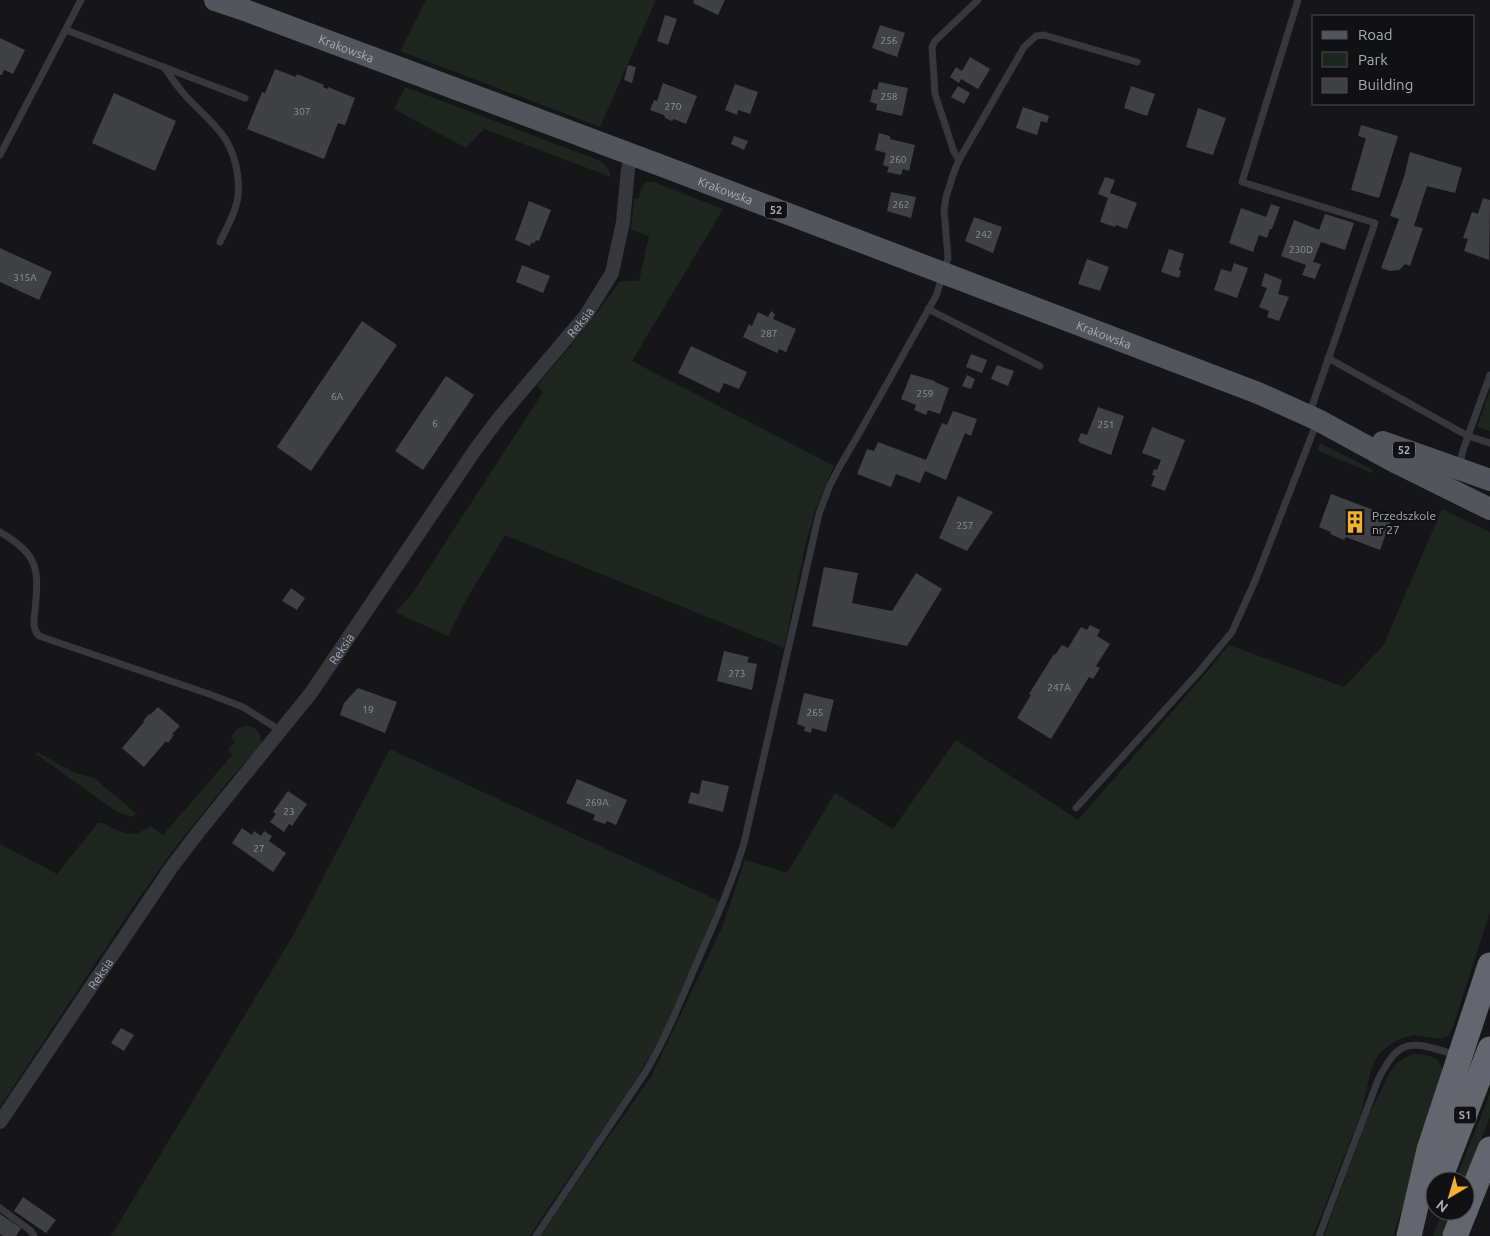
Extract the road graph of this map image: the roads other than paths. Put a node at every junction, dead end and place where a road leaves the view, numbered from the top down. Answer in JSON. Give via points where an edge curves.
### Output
{"nodes":[{"id":1,"x":82,"y":0,"type":"edge"},
{"id":2,"x":215,"y":0,"type":"edge"},
{"id":3,"x":978,"y":0,"type":"edge"},
{"id":4,"x":1298,"y":0,"type":"edge"},
{"id":5,"x":66,"y":30,"type":"junction"},
{"id":6,"x":1137,"y":62,"type":"dead end"},
{"id":7,"x":164,"y":67,"type":"junction"},
{"id":8,"x":245,"y":98,"type":"dead end"},
{"id":9,"x":632,"y":154,"type":"junction"},
{"id":10,"x":0,"y":155,"type":"edge"},
{"id":11,"x":959,"y":160,"type":"junction"},
{"id":12,"x":220,"y":242,"type":"dead end"},
{"id":13,"x":944,"y":274,"type":"junction"},
{"id":14,"x":928,"y":309,"type":"junction"},
{"id":15,"x":1328,"y":358,"type":"junction"},
{"id":16,"x":1040,"y":366,"type":"dead end"},
{"id":17,"x":1490,"y":375,"type":"edge"},
{"id":18,"x":1314,"y":417,"type":"junction"},
{"id":19,"x":1468,"y":436,"type":"junction"},
{"id":20,"x":1490,"y":443,"type":"edge"},
{"id":21,"x":1458,"y":469,"type":"junction"},
{"id":22,"x":1490,"y":480,"type":"edge"},
{"id":23,"x":1490,"y":509,"type":"edge"},
{"id":24,"x":0,"y":532,"type":"edge"},
{"id":25,"x":281,"y":731,"type":"junction"},
{"id":26,"x":1076,"y":808,"type":"dead end"},
{"id":27,"x":1490,"y":965,"type":"edge"},
{"id":28,"x":1490,"y":1049,"type":"edge"},
{"id":29,"x":1461,"y":1056,"type":"junction"},
{"id":30,"x":0,"y":1122,"type":"edge"},
{"id":31,"x":1490,"y":1149,"type":"edge"},
{"id":32,"x":1443,"y":1171,"type":"edge"},
{"id":33,"x":1475,"y":1186,"type":"edge"},
{"id":34,"x":0,"y":1208,"type":"edge"},
{"id":35,"x":1425,"y":1218,"type":"edge"},
{"id":36,"x":1461,"y":1221,"type":"edge"},
{"id":37,"x":34,"y":1236,"type":"edge"},
{"id":38,"x":536,"y":1236,"type":"edge"},
{"id":39,"x":1319,"y":1236,"type":"edge"},
{"id":40,"x":1409,"y":1236,"type":"edge"},
{"id":41,"x":1418,"y":1236,"type":"edge"},
{"id":42,"x":1455,"y":1236,"type":"edge"}],
"edges":[{"from":1,"to":5,"type":"lane"},
{"from":2,"to":9,"type":"main road","name":"Krakowska","number":"52"},
{"from":3,"to":11,"type":"lane","via":[[934,41],[932,47],[935,94]]},
{"from":4,"to":15,"type":"lane","via":[[1242,182],[1375,223]]},
{"from":5,"to":7,"type":"lane"},
{"from":5,"to":10,"type":"lane"},
{"from":6,"to":11,"type":"lane","via":[[1044,35],[1036,36],[1024,47]]},
{"from":7,"to":8,"type":"lane"},
{"from":7,"to":12,"type":"lane","via":[[224,137],[234,160],[238,197]]},
{"from":9,"to":13,"type":"main road","name":"Krakowska","number":"52"},
{"from":9,"to":25,"type":"street","name":"Reksia","via":[[617,253],[612,273],[600,294],[475,450],[311,693]]},
{"from":11,"to":13,"type":"lane","via":[[944,210],[948,258]]},
{"from":13,"to":14,"type":"lane"},
{"from":13,"to":18,"type":"main road","name":"Krakowska","number":"52"},
{"from":14,"to":16,"type":"lane"},
{"from":14,"to":38,"type":"lane","via":[[840,466],[818,514],[744,843],[722,907],[659,1049]]},
{"from":15,"to":18,"type":"lane"},
{"from":15,"to":19,"type":"lane"},
{"from":17,"to":19,"type":"lane"},
{"from":18,"to":21,"type":"main road","name":"Krakowska","number":"52"},
{"from":18,"to":23,"type":"main road","name":"Krakowska","number":"52"},
{"from":18,"to":26,"type":"lane","via":[[1255,581],[1232,632]]},
{"from":19,"to":20,"type":"lane"},
{"from":19,"to":21,"type":"lane"},
{"from":21,"to":22,"type":"main road","name":"Krakowska","number":"52"},
{"from":24,"to":25,"type":"lane","via":[[24,550],[34,565],[37,581],[33,622],[39,636],[243,707]]},
{"from":25,"to":30,"type":"street","name":"Reksia","via":[[171,868]]},
{"from":27,"to":29,"type":"highway"},
{"from":28,"to":32,"type":"highway","number":"S1"},
{"from":29,"to":39,"type":"lane","via":[[1422,1045],[1408,1045],[1396,1052],[1386,1064]]},
{"from":29,"to":40,"type":"highway","via":[[1430,1150]]},
{"from":31,"to":33,"type":"highway"},
{"from":34,"to":37,"type":"lane"},
{"from":35,"to":41,"type":"highway"},
{"from":36,"to":42,"type":"highway"}]}
